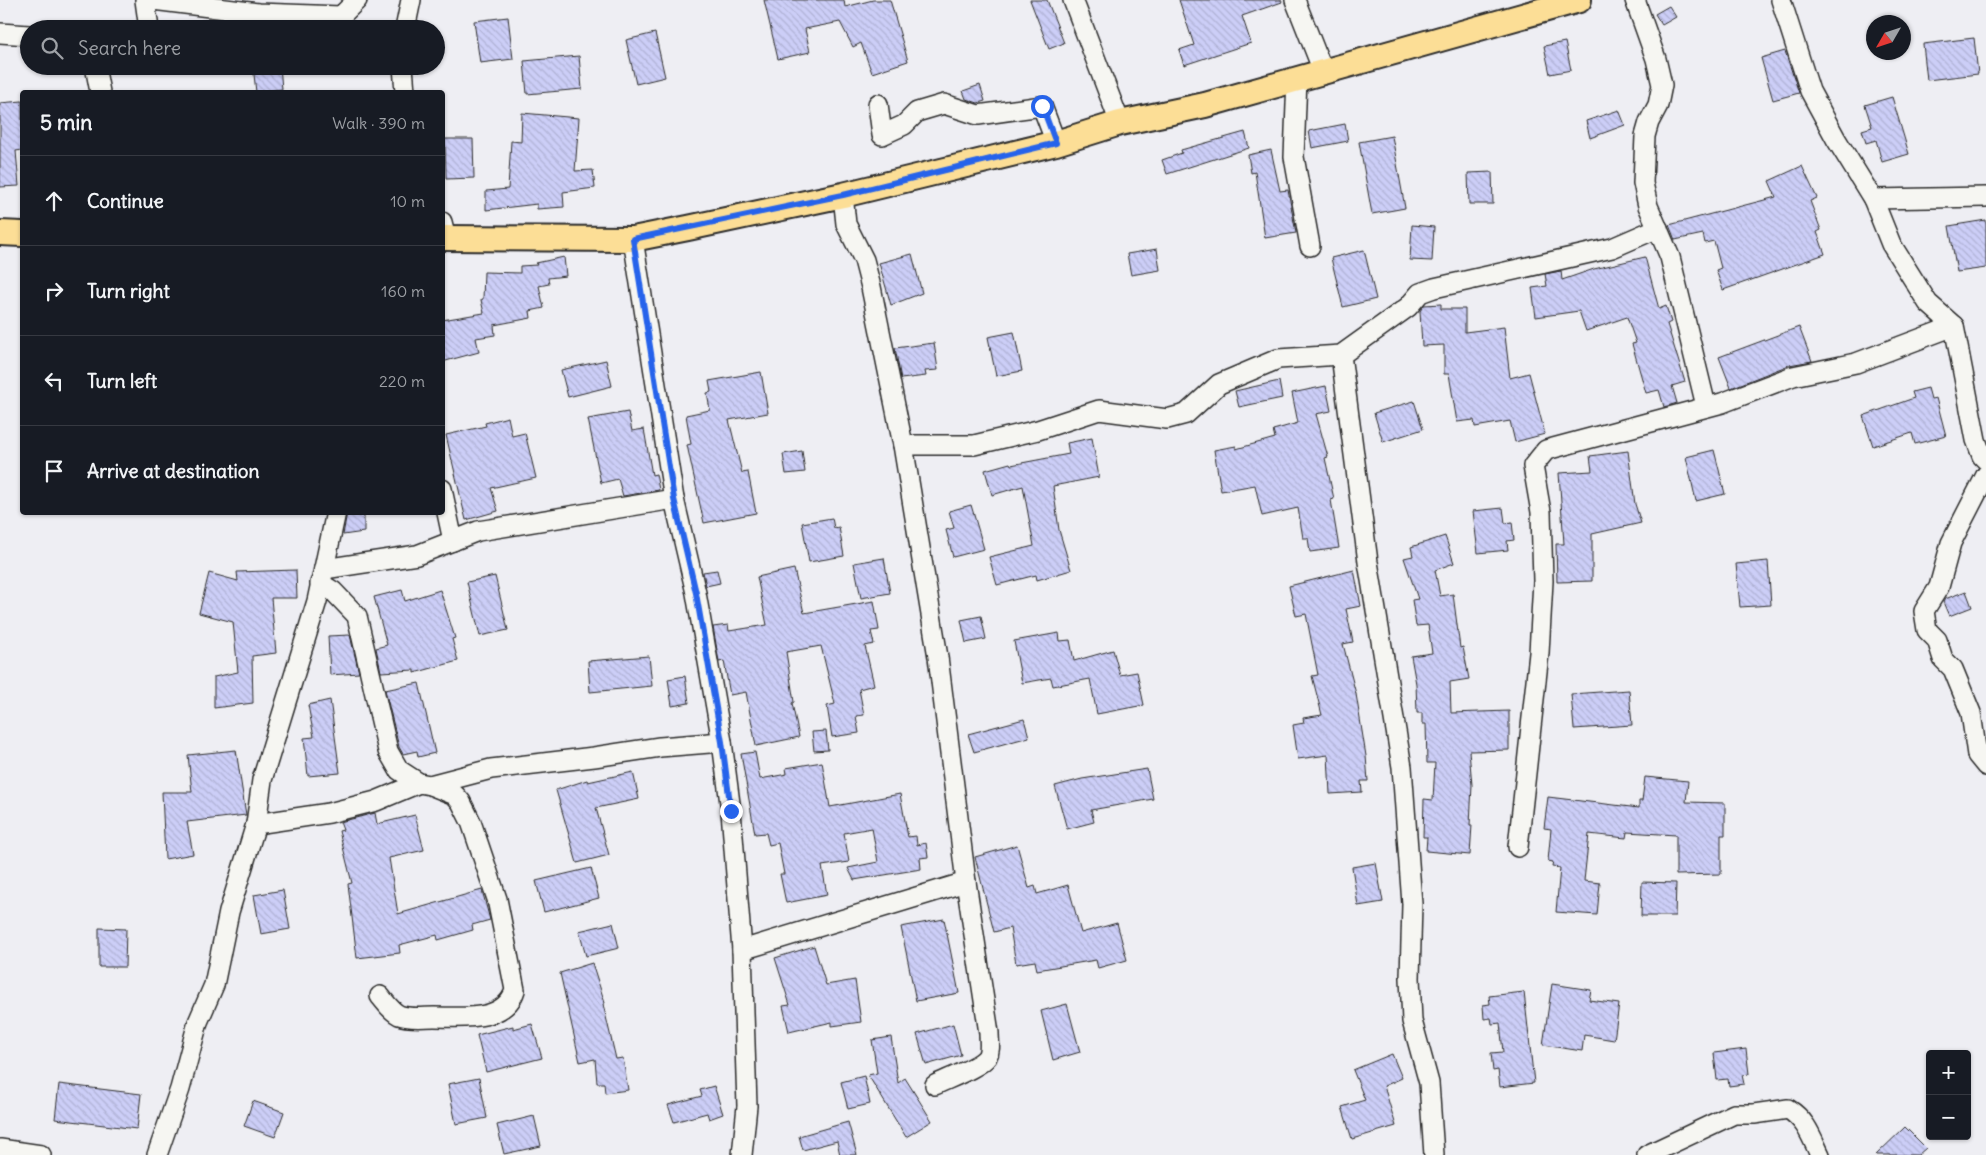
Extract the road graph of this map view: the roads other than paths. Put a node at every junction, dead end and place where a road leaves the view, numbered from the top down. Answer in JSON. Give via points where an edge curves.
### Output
{"nodes":[{"id":1,"x":145,"y":0,"type":"edge"},
{"id":2,"x":153,"y":0,"type":"edge"},
{"id":3,"x":357,"y":0,"type":"edge"},
{"id":4,"x":411,"y":0,"type":"edge"},
{"id":5,"x":1074,"y":0,"type":"edge"},
{"id":6,"x":1295,"y":0,"type":"edge"},
{"id":7,"x":1579,"y":0,"type":"edge"},
{"id":8,"x":1635,"y":0,"type":"edge"},
{"id":9,"x":1781,"y":0,"type":"edge"},
{"id":10,"x":148,"y":20,"type":"edge"},
{"id":11,"x":407,"y":20,"type":"edge"},
{"id":12,"x":0,"y":33,"type":"edge"},
{"id":13,"x":20,"y":34,"type":"edge"},
{"id":14,"x":1323,"y":71,"type":"junction"},
{"id":15,"x":97,"y":75,"type":"edge"},
{"id":16,"x":404,"y":75,"type":"edge"},
{"id":17,"x":1297,"y":78,"type":"junction"},
{"id":18,"x":100,"y":90,"type":"edge"},
{"id":19,"x":405,"y":90,"type":"edge"},
{"id":20,"x":878,"y":104,"type":"dead end"},
{"id":21,"x":1120,"y":123,"type":"junction"},
{"id":22,"x":1056,"y":143,"type":"junction"},
{"id":23,"x":843,"y":195,"type":"junction"},
{"id":24,"x":1986,"y":197,"type":"edge"},
{"id":25,"x":1872,"y":199,"type":"junction"},
{"id":26,"x":1658,"y":228,"type":"junction"},
{"id":27,"x":445,"y":232,"type":"edge"},
{"id":28,"x":0,"y":233,"type":"edge"},
{"id":29,"x":20,"y":234,"type":"edge"},
{"id":30,"x":633,"y":239,"type":"junction"},
{"id":31,"x":1310,"y":246,"type":"dead end"},
{"id":32,"x":1954,"y":326,"type":"junction"},
{"id":33,"x":1341,"y":355,"type":"junction"},
{"id":34,"x":1706,"y":406,"type":"junction"},
{"id":35,"x":903,"y":445,"type":"junction"},
{"id":36,"x":1986,"y":460,"type":"edge"},
{"id":37,"x":1986,"y":475,"type":"edge"},
{"id":38,"x":674,"y":499,"type":"junction"},
{"id":39,"x":445,"y":503,"type":"edge"},
{"id":40,"x":335,"y":515,"type":"edge"},
{"id":41,"x":453,"y":541,"type":"junction"},
{"id":42,"x":322,"y":576,"type":"junction"},
{"id":43,"x":722,"y":742,"type":"junction"},
{"id":44,"x":1986,"y":766,"type":"edge"},
{"id":45,"x":474,"y":772,"type":"junction"},
{"id":46,"x":425,"y":784,"type":"junction"},
{"id":47,"x":466,"y":809,"type":"junction"},
{"id":48,"x":256,"y":824,"type":"junction"},
{"id":49,"x":1518,"y":848,"type":"dead end"},
{"id":50,"x":966,"y":882,"type":"junction"},
{"id":51,"x":742,"y":950,"type":"junction"},
{"id":52,"x":380,"y":996,"type":"dead end"},
{"id":53,"x":935,"y":1085,"type":"dead end"},
{"id":54,"x":0,"y":1149,"type":"edge"},
{"id":55,"x":41,"y":1155,"type":"edge"},
{"id":56,"x":157,"y":1155,"type":"edge"},
{"id":57,"x":742,"y":1155,"type":"edge"},
{"id":58,"x":1434,"y":1155,"type":"edge"},
{"id":59,"x":1647,"y":1155,"type":"edge"},
{"id":60,"x":1820,"y":1155,"type":"edge"}],
"edges":[{"from":1,"to":10,"type":"street"},
{"from":2,"to":3,"type":"street","via":[[258,13],[341,16]]},
{"from":4,"to":11,"type":"street"},
{"from":5,"to":21,"type":"street"},
{"from":6,"to":14,"type":"street"},
{"from":7,"to":14,"type":"main road"},
{"from":8,"to":26,"type":"street","via":[[1662,85],[1658,105],[1645,136],[1643,167],[1648,206]]},
{"from":9,"to":25,"type":"street","via":[[1810,91]]},
{"from":12,"to":13,"type":"street"},
{"from":14,"to":17,"type":"main road"},
{"from":15,"to":18,"type":"street"},
{"from":16,"to":19,"type":"street"},
{"from":17,"to":21,"type":"main road","via":[[1205,105]]},
{"from":17,"to":31,"type":"street","via":[[1294,157]]},
{"from":20,"to":22,"type":"street","via":[[882,135],[904,125],[917,112],[944,104],[978,115],[1042,106]]},
{"from":21,"to":22,"type":"main road"},
{"from":22,"to":23,"type":"main road"},
{"from":23,"to":30,"type":"main road"},
{"from":23,"to":35,"type":"street","via":[[846,224],[864,260],[871,287]]},
{"from":24,"to":25,"type":"street"},
{"from":25,"to":32,"type":"street","via":[[1891,244],[1928,303]]},
{"from":26,"to":33,"type":"street","via":[[1612,248],[1420,293],[1408,307]]},
{"from":26,"to":34,"type":"street","via":[[1670,257]]},
{"from":27,"to":30,"type":"main road"},
{"from":28,"to":29,"type":"main road"},
{"from":30,"to":38,"type":"street"},
{"from":32,"to":34,"type":"street","via":[[1856,363],[1793,376],[1737,398]]},
{"from":32,"to":36,"type":"street","via":[[1976,440]]},
{"from":33,"to":35,"type":"street","via":[[1278,359],[1219,384],[1195,408],[1177,418],[1099,410],[1038,430],[974,445]]},
{"from":33,"to":58,"type":"street","via":[[1368,562],[1402,767],[1412,904],[1412,1021],[1430,1082]]},
{"from":34,"to":49,"type":"street","via":[[1546,450],[1533,466],[1541,512],[1543,581],[1539,653]]},
{"from":35,"to":50,"type":"street","via":[[938,657]]},
{"from":37,"to":44,"type":"street","via":[[1952,543],[1939,587],[1924,611],[1927,630],[1937,640],[1943,659],[1953,669],[1967,705],[1977,755]]},
{"from":38,"to":41,"type":"street","via":[[478,532]]},
{"from":38,"to":43,"type":"street","via":[[696,593]]},
{"from":39,"to":41,"type":"street"},
{"from":40,"to":42,"type":"street"},
{"from":41,"to":42,"type":"street","via":[[417,555]]},
{"from":42,"to":46,"type":"street","via":[[357,616],[388,751],[399,770]]},
{"from":42,"to":48,"type":"street","via":[[262,780]]},
{"from":43,"to":45,"type":"street"},
{"from":43,"to":51,"type":"street"},
{"from":45,"to":46,"type":"street"},
{"from":45,"to":47,"type":"street","via":[[467,789]]},
{"from":46,"to":47,"type":"street","via":[[455,795]]},
{"from":46,"to":48,"type":"street","via":[[329,813]]},
{"from":47,"to":52,"type":"street","via":[[497,899],[514,978],[512,1000],[493,1013],[478,1017],[407,1017],[392,1011]]},
{"from":48,"to":56,"type":"street","via":[[229,912],[214,985],[198,1022],[180,1089]]},
{"from":50,"to":51,"type":"street"},
{"from":50,"to":53,"type":"street","via":[[990,1049],[980,1063]]},
{"from":51,"to":57,"type":"street","via":[[747,1106]]},
{"from":54,"to":55,"type":"street"},
{"from":59,"to":60,"type":"street","via":[[1734,1114],[1788,1109],[1807,1125]]}]}
